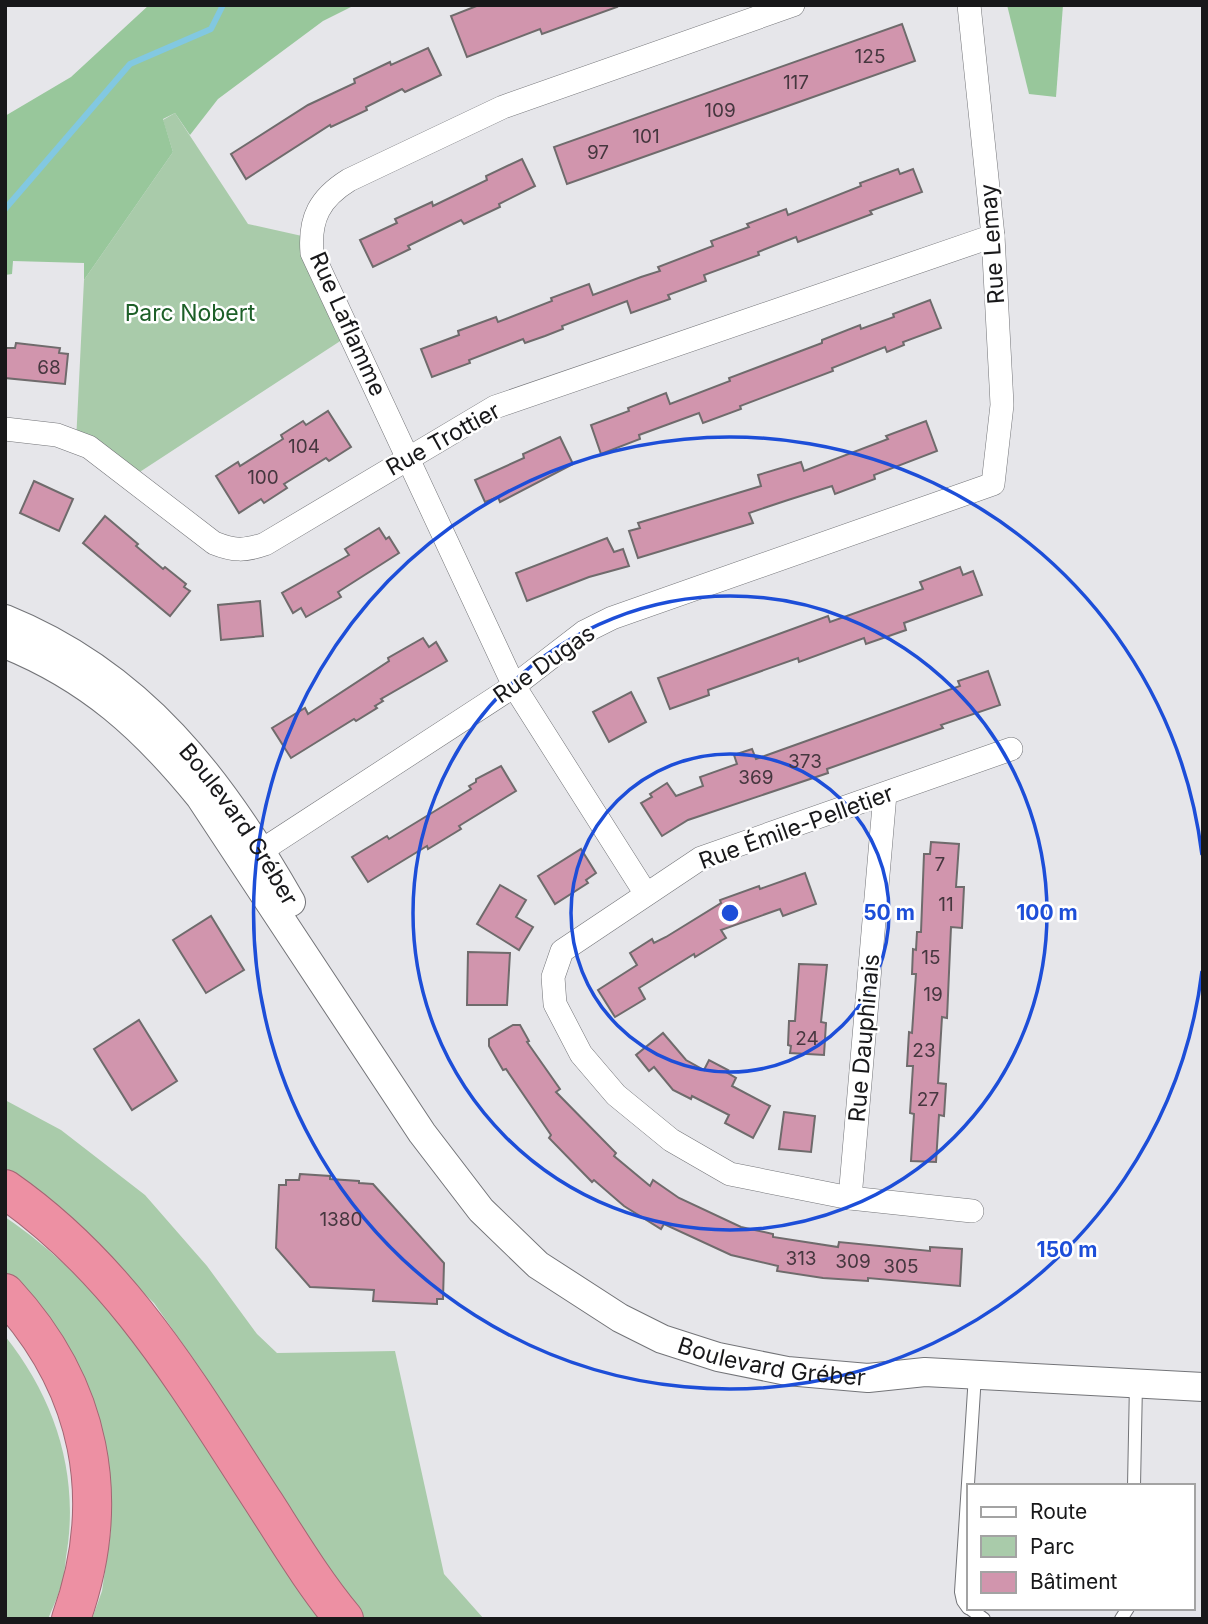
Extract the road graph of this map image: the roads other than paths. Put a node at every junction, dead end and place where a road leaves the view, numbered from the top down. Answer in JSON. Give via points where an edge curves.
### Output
{"nodes":[{"id":1,"x":793,"y":5,"type":"edge"},
{"id":2,"x":969,"y":5,"type":"edge"},
{"id":3,"x":993,"y":236,"type":"junction"},
{"id":4,"x":5,"y":429,"type":"edge"},
{"id":5,"x":408,"y":458,"type":"junction"},
{"id":6,"x":993,"y":484,"type":"joint"},
{"id":7,"x":5,"y":619,"type":"edge"},
{"id":8,"x":5,"y":644,"type":"edge"},
{"id":9,"x":514,"y":686,"type":"junction"},
{"id":10,"x":1010,"y":749,"type":"dead end"},
{"id":11,"x":885,"y":794,"type":"junction"},
{"id":12,"x":253,"y":857,"type":"junction"},
{"id":13,"x":646,"y":894,"type":"junction"},
{"id":14,"x":5,"y":1189,"type":"edge"},
{"id":15,"x":850,"y":1198,"type":"junction"},
{"id":16,"x":972,"y":1211,"type":"dead end"},
{"id":17,"x":5,"y":1293,"type":"edge"},
{"id":18,"x":975,"y":1375,"type":"junction"},
{"id":19,"x":1136,"y":1383,"type":"junction"},
{"id":20,"x":1203,"y":1387,"type":"edge"},
{"id":21,"x":968,"y":1484,"type":"edge"},
{"id":22,"x":1134,"y":1484,"type":"edge"},
{"id":23,"x":967,"y":1499,"type":"edge"},
{"id":24,"x":967,"y":1606,"type":"edge"},
{"id":25,"x":71,"y":1619,"type":"edge"},
{"id":26,"x":344,"y":1619,"type":"edge"}],
"edges":[{"from":1,"to":5,"type":"street","name":"Rue Laflamme","via":[[503,107],[349,180],[321,203],[312,230],[313,253]]},
{"from":2,"to":3,"type":"street","name":"Rue Lemay"},
{"from":3,"to":5,"type":"street","name":"Rue Trottier","via":[[495,407]]},
{"from":3,"to":6,"type":"street","name":"Rue Lemay","via":[[1002,405]]},
{"from":4,"to":5,"type":"street","name":"Rue Trottier","via":[[57,435],[89,447],[214,543],[239,551],[265,544]]},
{"from":5,"to":9,"type":"street","name":"Rue Laflamme"},
{"from":6,"to":9,"type":"street","name":"Rue Dugas","via":[[612,618],[584,632]]},
{"from":7,"to":12,"type":"street","name":"Boulevard Gréber","via":[[94,668],[147,708],[190,752]]},
{"from":8,"to":12,"type":"street","name":"Boulevard Gréber","via":[[75,680],[131,720]]},
{"from":9,"to":12,"type":"street","name":"Rue Dugas"},
{"from":9,"to":13,"type":"street","name":"Rue Laflamme"},
{"from":10,"to":11,"type":"street","name":"Rue Émile-Pelletier"},
{"from":11,"to":13,"type":"street","name":"Rue Émile-Pelletier","via":[[710,854]]},
{"from":11,"to":15,"type":"street","name":"Rue Dauphinais"},
{"from":12,"to":18,"type":"street","name":"Boulevard Gréber","via":[[422,1133],[481,1210],[538,1265],[620,1318],[662,1339],[718,1357],[787,1371],[868,1378],[925,1372]]},
{"from":13,"to":15,"type":"street","name":"Rue Émile-Pelletier","via":[[562,951],[553,977],[555,1004],[581,1054],[616,1095],[671,1140],[730,1174]]},
{"from":14,"to":26,"type":"highway","via":[[79,1248],[139,1317]]},
{"from":15,"to":16,"type":"street","name":"Rue Émile-Pelletier"},
{"from":17,"to":25,"type":"highway","via":[[52,1353],[75,1402],[86,1442],[93,1499],[90,1542]]},
{"from":18,"to":19,"type":"street","name":"Boulevard Gréber"},
{"from":18,"to":21,"type":"lane"},
{"from":19,"to":20,"type":"street","name":"Boulevard Gréber"},
{"from":19,"to":22,"type":"lane"},
{"from":23,"to":24,"type":"lane","via":[[961,1592]]}]}
